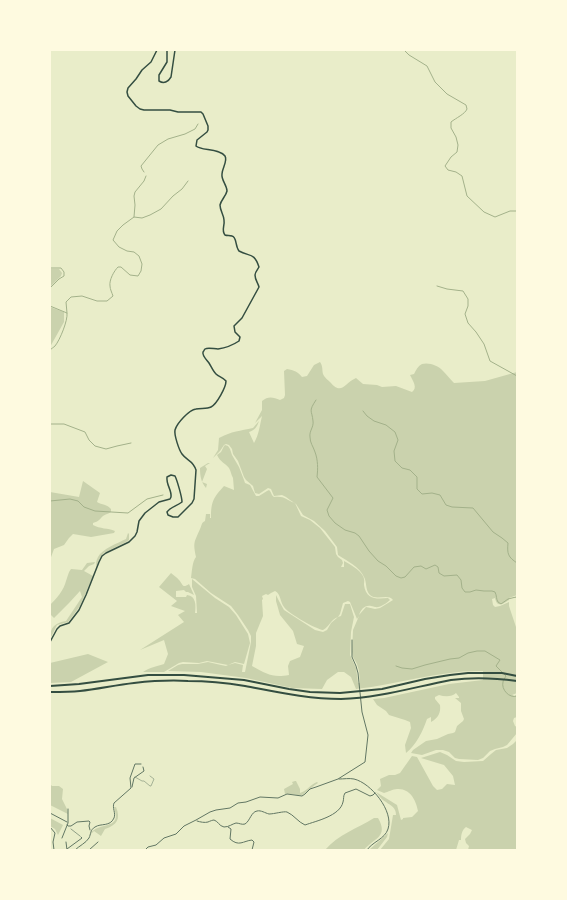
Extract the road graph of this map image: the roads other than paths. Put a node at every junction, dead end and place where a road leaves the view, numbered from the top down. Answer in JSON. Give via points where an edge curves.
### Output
{"nodes":[{"id":1,"x":157,"y":50,"type":"edge"},
{"id":2,"x":167,"y":50,"type":"edge"},
{"id":3,"x":175,"y":50,"type":"edge"},
{"id":4,"x":352,"y":640,"type":"dead end"},
{"id":5,"x":50,"y":642,"type":"edge"},
{"id":6,"x":517,"y":676,"type":"edge"},
{"id":7,"x":517,"y":681,"type":"edge"},
{"id":8,"x":50,"y":686,"type":"edge"},
{"id":9,"x":50,"y":692,"type":"edge"},
{"id":10,"x":141,"y":764,"type":"dead end"},
{"id":11,"x":143,"y":767,"type":"dead end"},
{"id":12,"x":150,"y":776,"type":"dead end"},
{"id":13,"x":135,"y":778,"type":"junction"},
{"id":14,"x":338,"y":779,"type":"junction"},
{"id":15,"x":131,"y":788,"type":"junction"},
{"id":16,"x":375,"y":793,"type":"junction"},
{"id":17,"x":68,"y":809,"type":"dead end"},
{"id":18,"x":50,"y":813,"type":"edge"},
{"id":19,"x":196,"y":820,"type":"junction"},
{"id":20,"x":68,"y":822,"type":"junction"},
{"id":21,"x":68,"y":826,"type":"junction"},
{"id":22,"x":50,"y":827,"type":"edge"},
{"id":23,"x":227,"y":827,"type":"junction"},
{"id":24,"x":91,"y":831,"type":"junction"},
{"id":25,"x":81,"y":837,"type":"road end"},
{"id":26,"x":62,"y":838,"type":"dead end"},
{"id":27,"x":66,"y":842,"type":"dead end"},
{"id":28,"x":98,"y":842,"type":"dead end"},
{"id":29,"x":54,"y":850,"type":"edge"},
{"id":30,"x":67,"y":850,"type":"edge"},
{"id":31,"x":75,"y":850,"type":"edge"},
{"id":32,"x":89,"y":850,"type":"edge"},
{"id":33,"x":145,"y":850,"type":"edge"},
{"id":34,"x":252,"y":850,"type":"edge"},
{"id":35,"x":367,"y":850,"type":"edge"}],
"edges":[{"from":1,"to":5,"type":"main road","via":[[151,62],[128,88],[127,94],[140,109],[203,114],[208,130],[197,140],[196,146],[223,154],[226,162],[222,178],[227,193],[220,204],[225,222],[223,233],[235,237],[239,251],[255,258],[259,266],[255,275],[259,287],[234,326],[240,337],[239,341],[224,348],[207,348],[203,351],[215,373],[225,378],[226,386],[214,405],[189,412],[175,430],[180,451],[192,462],[196,470],[192,503],[178,517],[168,515],[169,509],[182,502],[177,478],[169,475],[166,481],[171,498],[153,505],[145,513],[139,521],[135,536],[129,542],[102,556],[79,610],[69,623],[56,629]]},
{"from":2,"to":3,"type":"main road","via":[[167,62],[159,77],[159,81],[163,83],[171,77]]},
{"from":4,"to":14,"type":"street","via":[[352,657],[356,666],[368,735],[365,762]]},
{"from":6,"to":8,"type":"highway","via":[[468,672],[382,689],[340,693],[310,692],[244,680],[184,675]]},
{"from":7,"to":9,"type":"highway","via":[[468,678],[386,694],[340,699],[308,698],[244,686],[188,681],[157,681]]},
{"from":10,"to":15,"type":"street","via":[[135,764],[130,778]]},
{"from":11,"to":13,"type":"street","via":[[144,772]]},
{"from":12,"to":13,"type":"lane","via":[[154,779],[151,786],[144,780]]},
{"from":13,"to":15,"type":"street"},
{"from":14,"to":16,"type":"street","via":[[355,779]]},
{"from":14,"to":19,"type":"street","via":[[316,786],[302,796],[288,794],[278,798],[260,797],[210,812]]},
{"from":15,"to":24,"type":"street","via":[[114,803],[113,819],[110,823],[95,827]]},
{"from":16,"to":23,"type":"street","via":[[370,796],[356,788],[345,793],[343,803],[335,813],[305,825],[288,812],[267,814],[258,811],[245,824],[237,823]]},
{"from":16,"to":35,"type":"street","via":[[385,807],[388,828]]},
{"from":17,"to":20,"type":"street"},
{"from":18,"to":20,"type":"street"},
{"from":19,"to":23,"type":"street","via":[[215,820],[221,826]]},
{"from":19,"to":33,"type":"street"},
{"from":20,"to":21,"type":"street"},
{"from":21,"to":24,"type":"street","via":[[89,821]]},
{"from":21,"to":26,"type":"street"},
{"from":22,"to":29,"type":"street","via":[[55,833]]},
{"from":23,"to":34,"type":"street","via":[[231,829],[230,839],[234,843],[252,840]]},
{"from":24,"to":31,"type":"street","via":[[89,838]]},
{"from":25,"to":30,"type":"street"},
{"from":27,"to":30,"type":"street"},
{"from":28,"to":32,"type":"street"}]}
